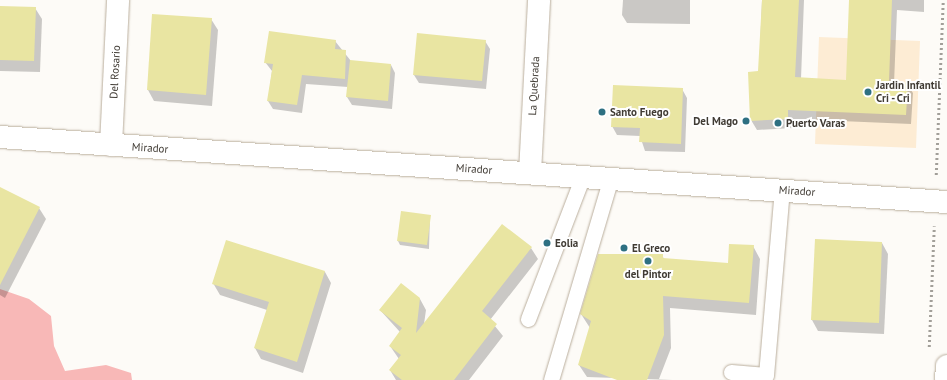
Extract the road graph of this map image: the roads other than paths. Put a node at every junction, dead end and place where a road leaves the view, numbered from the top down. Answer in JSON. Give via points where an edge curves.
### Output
{"nodes":[{"id":1,"x":118,"y":0,"type":"edge"},
{"id":2,"x":539,"y":0,"type":"edge"},
{"id":3,"x":0,"y":137,"type":"edge"},
{"id":4,"x":111,"y":145,"type":"junction"},
{"id":5,"x":530,"y":173,"type":"junction"},
{"id":6,"x":584,"y":176,"type":"junction"},
{"id":7,"x":611,"y":178,"type":"junction"},
{"id":8,"x":782,"y":190,"type":"junction"},
{"id":9,"x":947,"y":202,"type":"edge"},
{"id":10,"x":528,"y":318,"type":"dead end"},
{"id":11,"x":947,"y":366,"type":"edge"},
{"id":12,"x":731,"y":372,"type":"dead end"},
{"id":13,"x":551,"y":380,"type":"edge"},
{"id":14,"x":946,"y":380,"type":"edge"}],
"edges":[{"from":1,"to":4,"type":"street","name":"Del Rosario"},
{"from":2,"to":5,"type":"street","name":"La Quebrada"},
{"from":3,"to":4,"type":"street","name":"Mirador"},
{"from":4,"to":5,"type":"street","name":"Mirador"},
{"from":5,"to":6,"type":"street","name":"Mirador"},
{"from":6,"to":7,"type":"street","name":"Mirador"},
{"from":6,"to":10,"type":"lane"},
{"from":7,"to":8,"type":"street","name":"Mirador"},
{"from":7,"to":13,"type":"lane"},
{"from":8,"to":9,"type":"street","name":"Mirador"},
{"from":8,"to":12,"type":"lane","via":[[766,375]]},
{"from":11,"to":14,"type":"street"}]}
